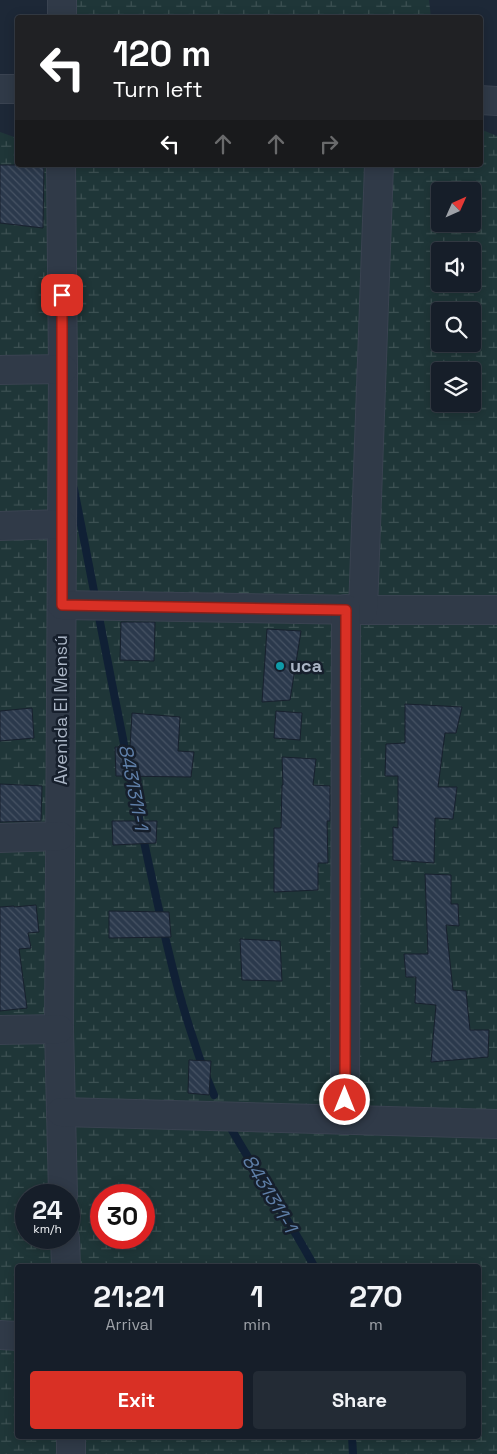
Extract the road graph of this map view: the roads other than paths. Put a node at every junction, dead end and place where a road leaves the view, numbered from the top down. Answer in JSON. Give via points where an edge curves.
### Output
{"nodes":[{"id":1,"x":62,"y":0,"type":"edge"},
{"id":2,"x":62,"y":15,"type":"edge"},
{"id":3,"x":0,"y":89,"type":"edge"},
{"id":4,"x":15,"y":89,"type":"edge"},
{"id":5,"x":483,"y":100,"type":"edge"},
{"id":6,"x":497,"y":101,"type":"edge"},
{"id":7,"x":61,"y":167,"type":"edge"},
{"id":8,"x":379,"y":167,"type":"edge"},
{"id":9,"x":63,"y":369,"type":"junction"},
{"id":10,"x":0,"y":370,"type":"edge"},
{"id":11,"x":62,"y":524,"type":"junction"},
{"id":12,"x":0,"y":526,"type":"edge"},
{"id":13,"x":62,"y":605,"type":"junction"},
{"id":14,"x":355,"y":610,"type":"junction"},
{"id":15,"x":497,"y":610,"type":"edge"},
{"id":16,"x":60,"y":836,"type":"junction"},
{"id":17,"x":0,"y":838,"type":"edge"},
{"id":18,"x":59,"y":1029,"type":"junction"},
{"id":19,"x":0,"y":1030,"type":"edge"},
{"id":20,"x":61,"y":1112,"type":"junction"},
{"id":21,"x":345,"y":1120,"type":"junction"},
{"id":22,"x":497,"y":1124,"type":"edge"},
{"id":23,"x":64,"y":1184,"type":"edge"},
{"id":24,"x":65,"y":1249,"type":"edge"},
{"id":25,"x":66,"y":1264,"type":"edge"},
{"id":26,"x":0,"y":1336,"type":"edge"},
{"id":27,"x":15,"y":1336,"type":"edge"},
{"id":28,"x":71,"y":1439,"type":"edge"},
{"id":29,"x":71,"y":1454,"type":"edge"}],
"edges":[{"from":1,"to":2,"type":"street"},
{"from":3,"to":4,"type":"street"},
{"from":5,"to":6,"type":"street"},
{"from":7,"to":9,"type":"street","name":"Avenida El Mensú"},
{"from":8,"to":14,"type":"street"},
{"from":9,"to":10,"type":"street"},
{"from":9,"to":11,"type":"street","name":"Avenida El Mensú"},
{"from":11,"to":12,"type":"street"},
{"from":11,"to":13,"type":"street","name":"Avenida El Mensú"},
{"from":13,"to":14,"type":"street"},
{"from":13,"to":16,"type":"street","name":"Avenida El Mensú"},
{"from":14,"to":15,"type":"street"},
{"from":14,"to":21,"type":"street"},
{"from":16,"to":17,"type":"street"},
{"from":16,"to":18,"type":"street","name":"Avenida El Mensú"},
{"from":18,"to":19,"type":"street"},
{"from":18,"to":20,"type":"street","name":"Avenida El Mensú"},
{"from":20,"to":21,"type":"street"},
{"from":20,"to":23,"type":"street","name":"Avenida El Mensú"},
{"from":21,"to":22,"type":"street"},
{"from":24,"to":25,"type":"street"},
{"from":26,"to":27,"type":"street"},
{"from":28,"to":29,"type":"street"}]}
